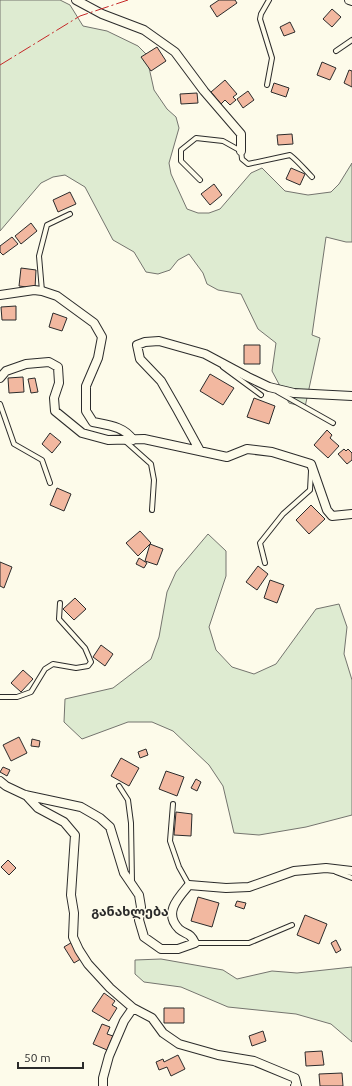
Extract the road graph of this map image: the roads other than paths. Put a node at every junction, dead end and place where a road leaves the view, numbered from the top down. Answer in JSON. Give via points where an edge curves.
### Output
{"nodes":[{"id":1,"x":76,"y":0,"type":"edge"},
{"id":2,"x":269,"y":0,"type":"edge"},
{"id":3,"x":349,"y":0,"type":"edge"},
{"id":4,"x":352,"y":1,"type":"edge"},
{"id":5,"x":352,"y":40,"type":"edge"},
{"id":6,"x":336,"y":51,"type":"dead end"},
{"id":7,"x":267,"y":85,"type":"dead end"},
{"id":8,"x":241,"y":151,"type":"junction"},
{"id":9,"x":312,"y":177,"type":"dead end"},
{"id":10,"x":200,"y":180,"type":"dead end"},
{"id":11,"x":70,"y":214,"type":"dead end"},
{"id":12,"x":42,"y":291,"type":"junction"},
{"id":13,"x":0,"y":295,"type":"edge"},
{"id":14,"x":205,"y":354,"type":"junction"},
{"id":15,"x":0,"y":378,"type":"edge"},
{"id":16,"x":269,"y":386,"type":"junction"},
{"id":17,"x":261,"y":395,"type":"dead end"},
{"id":18,"x":352,"y":396,"type":"edge"},
{"id":19,"x":0,"y":404,"type":"edge"},
{"id":20,"x":333,"y":423,"type":"dead end"},
{"id":21,"x":124,"y":440,"type":"junction"},
{"id":22,"x":133,"y":440,"type":"junction"},
{"id":23,"x":200,"y":451,"type":"junction"},
{"id":24,"x":311,"y":464,"type":"junction"},
{"id":25,"x":50,"y":483,"type":"dead end"},
{"id":26,"x":152,"y":510,"type":"dead end"},
{"id":27,"x":352,"y":514,"type":"edge"},
{"id":28,"x":265,"y":563,"type":"dead end"},
{"id":29,"x":60,"y":603,"type":"dead end"},
{"id":30,"x":0,"y":698,"type":"edge"},
{"id":31,"x":0,"y":781,"type":"edge"},
{"id":32,"x":119,"y":786,"type":"dead end"},
{"id":33,"x":25,"y":795,"type":"junction"},
{"id":34,"x":173,"y":804,"type":"dead end"},
{"id":35,"x":326,"y":868,"type":"junction"},
{"id":36,"x":352,"y":871,"type":"edge"},
{"id":37,"x":352,"y":878,"type":"edge"},
{"id":38,"x":132,"y":884,"type":"junction"},
{"id":39,"x":189,"y":885,"type":"junction"},
{"id":40,"x":292,"y":925,"type":"dead end"},
{"id":41,"x":195,"y":943,"type":"junction"},
{"id":42,"x":133,"y":1008,"type":"junction"},
{"id":43,"x":103,"y":1086,"type":"edge"},
{"id":44,"x":295,"y":1086,"type":"edge"}],
"edges":[{"from":1,"to":8,"type":"street","via":[[102,14],[144,30],[175,52],[241,134]]},
{"from":2,"to":7,"type":"lane","via":[[260,19],[272,58]]},
{"from":3,"to":4,"type":"street"},
{"from":5,"to":6,"type":"lane"},
{"from":8,"to":9,"type":"lane","via":[[242,159],[248,164],[290,155],[300,162]]},
{"from":8,"to":10,"type":"lane","via":[[223,141],[196,138],[182,150],[182,161]]},
{"from":11,"to":12,"type":"lane","via":[[47,225],[39,256]]},
{"from":12,"to":13,"type":"street"},
{"from":12,"to":22,"type":"street","via":[[57,296],[94,323],[102,336],[98,358],[86,386],[86,411],[93,422],[118,428]]},
{"from":14,"to":16,"type":"street"},
{"from":14,"to":17,"type":"lane"},
{"from":14,"to":23,"type":"street","via":[[159,341],[137,345],[140,359],[160,381]]},
{"from":15,"to":21,"type":"street","via":[[6,371],[26,364],[49,362],[58,367],[59,382],[54,398],[55,411],[82,433],[108,440]]},
{"from":16,"to":18,"type":"street","via":[[294,393]]},
{"from":16,"to":20,"type":"lane"},
{"from":19,"to":25,"type":"lane","via":[[14,444],[42,460]]},
{"from":21,"to":22,"type":"street"},
{"from":21,"to":26,"type":"lane","via":[[151,464],[154,480]]},
{"from":22,"to":23,"type":"street","via":[[144,439]]},
{"from":23,"to":24,"type":"street","via":[[228,457],[247,449],[272,452]]},
{"from":24,"to":27,"type":"street","via":[[327,510],[332,516]]},
{"from":24,"to":28,"type":"lane","via":[[310,490],[283,514],[260,543]]},
{"from":29,"to":30,"type":"lane","via":[[59,619],[85,648],[91,662],[88,666],[76,668],[53,664],[44,669],[31,692],[17,697]]},
{"from":31,"to":33,"type":"street"},
{"from":32,"to":38,"type":"lane","via":[[128,800]]},
{"from":33,"to":38,"type":"street","via":[[81,807],[100,818],[110,827],[124,873]]},
{"from":33,"to":42,"type":"street","via":[[38,808],[64,822],[76,835],[71,895],[74,913],[73,937],[88,964]]},
{"from":34,"to":39,"type":"lane","via":[[170,840],[179,867]]},
{"from":35,"to":36,"type":"street"},
{"from":35,"to":37,"type":"lane"},
{"from":35,"to":39,"type":"street","via":[[294,871],[249,887]]},
{"from":38,"to":41,"type":"street","via":[[139,895],[139,920],[144,937],[161,949],[178,949]]},
{"from":39,"to":41,"type":"street","via":[[176,900],[172,911],[173,921],[179,929],[192,937]]},
{"from":40,"to":41,"type":"lane","via":[[249,943]]},
{"from":42,"to":43,"type":"street","via":[[124,1021],[109,1056]]},
{"from":42,"to":44,"type":"street","via":[[152,1018],[163,1033],[179,1044],[218,1055],[254,1061],[295,1078]]}]}
